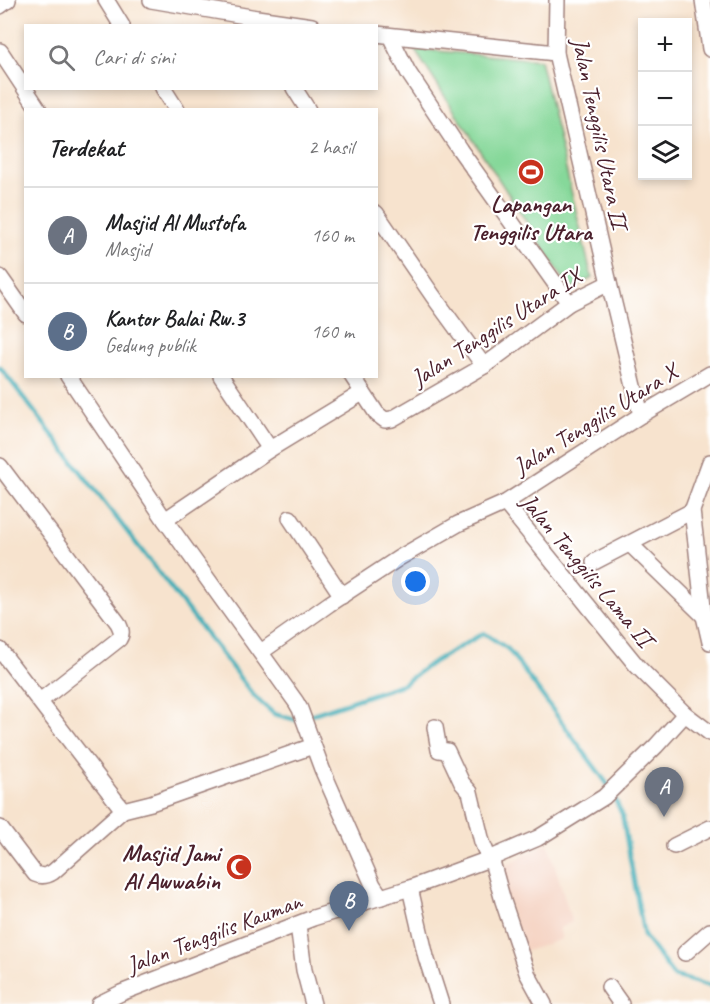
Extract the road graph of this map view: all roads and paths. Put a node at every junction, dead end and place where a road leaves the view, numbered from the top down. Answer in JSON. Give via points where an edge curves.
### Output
{"nodes":[{"id":1,"x":8,"y":0,"type":"edge"},
{"id":2,"x":106,"y":0,"type":"edge"},
{"id":3,"x":151,"y":0,"type":"edge"},
{"id":4,"x":557,"y":0,"type":"edge"},
{"id":5,"x":703,"y":0,"type":"edge"},
{"id":6,"x":0,"y":6,"type":"edge"},
{"id":7,"x":258,"y":22,"type":"edge"},
{"id":8,"x":121,"y":24,"type":"edge"},
{"id":9,"x":285,"y":24,"type":"edge"},
{"id":10,"x":383,"y":35,"type":"edge"},
{"id":11,"x":710,"y":49,"type":"edge"},
{"id":12,"x":0,"y":51,"type":"edge"},
{"id":13,"x":556,"y":53,"type":"junction"},
{"id":14,"x":24,"y":87,"type":"edge"},
{"id":15,"x":26,"y":90,"type":"edge"},
{"id":16,"x":164,"y":90,"type":"edge"},
{"id":17,"x":295,"y":90,"type":"edge"},
{"id":18,"x":38,"y":108,"type":"edge"},
{"id":19,"x":176,"y":108,"type":"edge"},
{"id":20,"x":307,"y":108,"type":"edge"},
{"id":21,"x":378,"y":216,"type":"edge"},
{"id":22,"x":0,"y":277,"type":"edge"},
{"id":23,"x":609,"y":283,"type":"junction"},
{"id":24,"x":569,"y":303,"type":"junction"},
{"id":25,"x":24,"y":312,"type":"edge"},
{"id":26,"x":483,"y":366,"type":"junction"},
{"id":27,"x":710,"y":374,"type":"edge"},
{"id":28,"x":69,"y":378,"type":"edge"},
{"id":29,"x":222,"y":378,"type":"edge"},
{"id":30,"x":353,"y":378,"type":"edge"},
{"id":31,"x":362,"y":393,"type":"junction"},
{"id":32,"x":641,"y":414,"type":"junction"},
{"id":33,"x":270,"y":449,"type":"junction"},
{"id":34,"x":710,"y":462,"type":"edge"},
{"id":35,"x":0,"y":466,"type":"edge"},
{"id":36,"x":505,"y":503,"type":"junction"},
{"id":37,"x":692,"y":512,"type":"junction"},
{"id":38,"x":290,"y":518,"type":"dead end"},
{"id":39,"x":165,"y":520,"type":"junction"},
{"id":40,"x":630,"y":544,"type":"junction"},
{"id":41,"x":594,"y":562,"type":"dead end"},
{"id":42,"x":342,"y":596,"type":"junction"},
{"id":43,"x":704,"y":616,"type":"junction"},
{"id":44,"x":710,"y":642,"type":"edge"},
{"id":45,"x":0,"y":650,"type":"edge"},
{"id":46,"x":261,"y":652,"type":"junction"},
{"id":47,"x":40,"y":701,"type":"junction"},
{"id":48,"x":684,"y":714,"type":"junction"},
{"id":49,"x":435,"y":727,"type":"dead end"},
{"id":50,"x":710,"y":733,"type":"edge"},
{"id":51,"x":313,"y":746,"type":"junction"},
{"id":52,"x":123,"y":810,"type":"junction"},
{"id":53,"x":0,"y":828,"type":"edge"},
{"id":54,"x":710,"y":828,"type":"edge"},
{"id":55,"x":674,"y":846,"type":"dead end"},
{"id":56,"x":490,"y":859,"type":"junction"},
{"id":57,"x":410,"y":888,"type":"junction"},
{"id":58,"x":381,"y":897,"type":"junction"},
{"id":59,"x":298,"y":925,"type":"junction"},
{"id":60,"x":710,"y":931,"type":"edge"},
{"id":61,"x":685,"y":954,"type":"dead end"},
{"id":62,"x":609,"y":987,"type":"dead end"},
{"id":63,"x":99,"y":1004,"type":"edge"},
{"id":64,"x":313,"y":1004,"type":"edge"},
{"id":65,"x":441,"y":1004,"type":"edge"},
{"id":66,"x":544,"y":1004,"type":"edge"},
{"id":67,"x":621,"y":1004,"type":"edge"}],
"edges":[{"from":1,"to":6,"type":"street"},
{"from":2,"to":8,"type":"street"},
{"from":3,"to":7,"type":"street"},
{"from":4,"to":13,"type":"street","name":"Jalan Tenggilis Utara II"},
{"from":5,"to":11,"type":"street"},
{"from":7,"to":9,"type":"street"},
{"from":10,"to":13,"type":"street"},
{"from":10,"to":24,"type":"street"},
{"from":12,"to":14,"type":"street"},
{"from":13,"to":23,"type":"street","name":"Jalan Tenggilis Utara II"},
{"from":15,"to":18,"type":"street"},
{"from":16,"to":19,"type":"street"},
{"from":17,"to":20,"type":"street"},
{"from":21,"to":26,"type":"street"},
{"from":22,"to":25,"type":"street"},
{"from":23,"to":24,"type":"street","name":"Jalan Tenggilis Utara IX"},
{"from":23,"to":32,"type":"street","name":"Jalan Tenggilis Utara II"},
{"from":24,"to":26,"type":"street","name":"Jalan Tenggilis Utara IX"},
{"from":26,"to":31,"type":"street","name":"Jalan Tenggilis Utara IX","via":[[392,419],[385,420],[377,414]]},
{"from":27,"to":32,"type":"street","name":"Jalan Tenggilis Utara X"},
{"from":28,"to":39,"type":"street"},
{"from":29,"to":33,"type":"street"},
{"from":30,"to":31,"type":"street"},
{"from":31,"to":33,"type":"street"},
{"from":32,"to":36,"type":"street","name":"Jalan Tenggilis Utara X"},
{"from":33,"to":39,"type":"street"},
{"from":34,"to":37,"type":"street"},
{"from":35,"to":47,"type":"street","via":[[121,632],[119,639]]},
{"from":36,"to":42,"type":"street","name":"Jalan Tenggilis Lama II","via":[[432,539]]},
{"from":36,"to":48,"type":"street","name":"Jalan Tenggilis Lama II","via":[[637,666]]},
{"from":37,"to":40,"type":"street"},
{"from":37,"to":43,"type":"street"},
{"from":38,"to":42,"type":"street"},
{"from":39,"to":46,"type":"street"},
{"from":40,"to":41,"type":"street"},
{"from":40,"to":43,"type":"street"},
{"from":42,"to":46,"type":"street","name":"Jalan Tenggilis Lama II"},
{"from":43,"to":44,"type":"street"},
{"from":45,"to":47,"type":"street"},
{"from":46,"to":51,"type":"street","via":[[300,709]]},
{"from":47,"to":52,"type":"street"},
{"from":48,"to":50,"type":"street","name":"Jalan Tenggilis Lama II"},
{"from":48,"to":56,"type":"street","name":"Jalan Tenggilis Kauman","via":[[604,796],[538,838]]},
{"from":49,"to":56,"type":"street","via":[[439,750],[447,751],[470,792]]},
{"from":51,"to":52,"type":"street"},
{"from":51,"to":58,"type":"street"},
{"from":52,"to":53,"type":"street","via":[[45,876],[35,874]]},
{"from":54,"to":55,"type":"street"},
{"from":56,"to":57,"type":"street","name":"Jalan Tenggilis Kauman"},
{"from":56,"to":66,"type":"street","via":[[527,973]]},
{"from":57,"to":58,"type":"street","name":"Jalan Tenggilis Kauman"},
{"from":57,"to":65,"type":"street"},
{"from":58,"to":59,"type":"street","name":"Jalan Tenggilis Kauman"},
{"from":59,"to":63,"type":"street","name":"Jalan Tenggilis Kauman"},
{"from":59,"to":64,"type":"street"},
{"from":60,"to":61,"type":"street"},
{"from":62,"to":67,"type":"street"}]}
